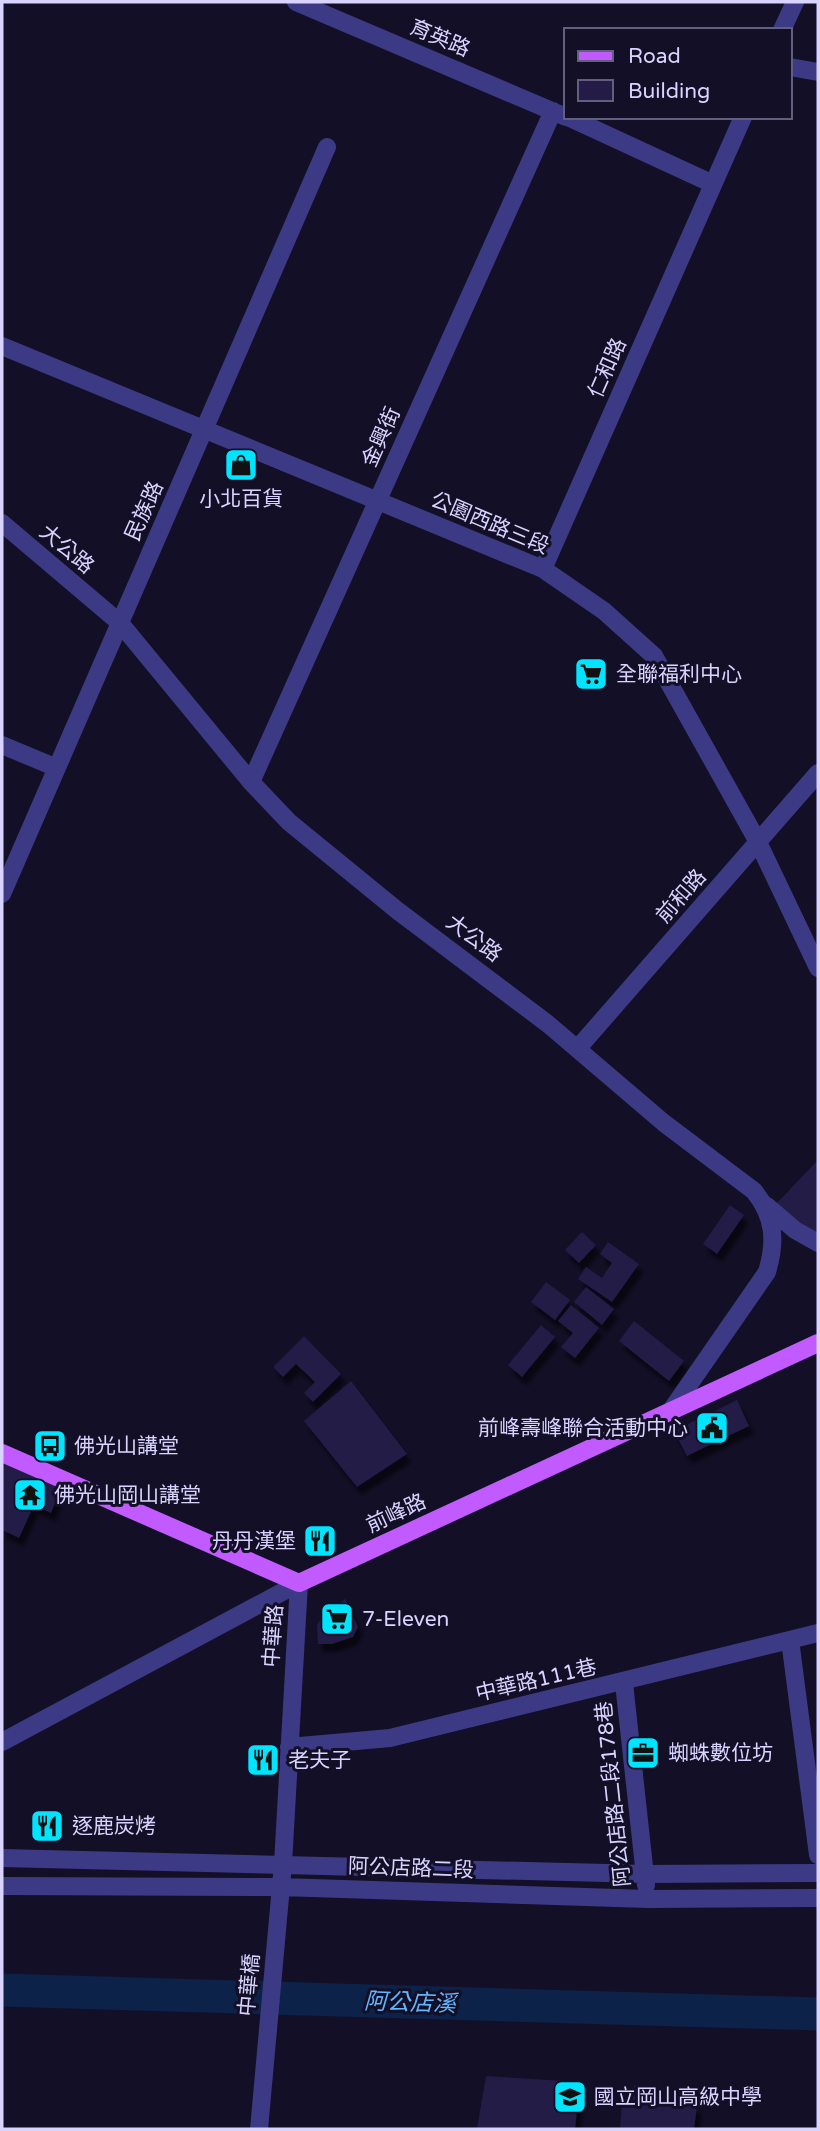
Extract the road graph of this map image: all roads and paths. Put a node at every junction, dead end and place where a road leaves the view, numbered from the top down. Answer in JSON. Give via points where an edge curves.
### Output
{"nodes":[{"id":1,"x":296,"y":2,"type":"edge"},
{"id":2,"x":795,"y":2,"type":"edge"},
{"id":3,"x":783,"y":28,"type":"edge"},
{"id":4,"x":792,"y":67,"type":"edge"},
{"id":5,"x":818,"y":72,"type":"edge"},
{"id":6,"x":562,"y":115,"type":"edge"},
{"id":7,"x":571,"y":119,"type":"edge"},
{"id":8,"x":742,"y":119,"type":"edge"},
{"id":9,"x":327,"y":147,"type":"dead end"},
{"id":10,"x":713,"y":184,"type":"junction"},
{"id":11,"x":2,"y":346,"type":"edge"},
{"id":12,"x":205,"y":429,"type":"junction"},
{"id":13,"x":378,"y":500,"type":"junction"},
{"id":14,"x":2,"y":523,"type":"edge"},
{"id":15,"x":543,"y":569,"type":"junction"},
{"id":16,"x":120,"y":623,"type":"junction"},
{"id":17,"x":2,"y":745,"type":"edge"},
{"id":18,"x":57,"y":768,"type":"junction"},
{"id":19,"x":818,"y":773,"type":"edge"},
{"id":20,"x":251,"y":782,"type":"junction"},
{"id":21,"x":758,"y":842,"type":"junction"},
{"id":22,"x":2,"y":894,"type":"edge"},
{"id":23,"x":818,"y":968,"type":"edge"},
{"id":24,"x":578,"y":1048,"type":"junction"},
{"id":25,"x":765,"y":1204,"type":"junction"},
{"id":26,"x":818,"y":1242,"type":"edge"},
{"id":27,"x":818,"y":1343,"type":"edge"},
{"id":28,"x":670,"y":1412,"type":"junction"},
{"id":29,"x":2,"y":1453,"type":"edge"},
{"id":30,"x":299,"y":1583,"type":"junction"},
{"id":31,"x":818,"y":1633,"type":"edge"},
{"id":32,"x":790,"y":1640,"type":"junction"},
{"id":33,"x":624,"y":1683,"type":"junction"},
{"id":34,"x":2,"y":1742,"type":"edge"},
{"id":35,"x":289,"y":1747,"type":"junction"},
{"id":36,"x":818,"y":1855,"type":"edge"},
{"id":37,"x":2,"y":1858,"type":"edge"},
{"id":38,"x":47,"y":1859,"type":"junction"},
{"id":39,"x":282,"y":1864,"type":"junction"},
{"id":40,"x":461,"y":1870,"type":"junction"},
{"id":41,"x":818,"y":1873,"type":"edge"},
{"id":42,"x":645,"y":1874,"type":"junction"},
{"id":43,"x":2,"y":1886,"type":"edge"},
{"id":44,"x":281,"y":1887,"type":"junction"},
{"id":45,"x":47,"y":1888,"type":"junction"},
{"id":46,"x":461,"y":1892,"type":"junction"},
{"id":47,"x":818,"y":1898,"type":"edge"},
{"id":48,"x":648,"y":1899,"type":"junction"},
{"id":49,"x":277,"y":1932,"type":"joint"},
{"id":50,"x":259,"y":2129,"type":"edge"}],
"edges":[{"from":1,"to":6,"type":"street","name":"育英路"},
{"from":2,"to":3,"type":"street"},
{"from":4,"to":5,"type":"street"},
{"from":6,"to":13,"type":"street","name":"金興街"},
{"from":7,"to":10,"type":"street","name":"育英路"},
{"from":8,"to":10,"type":"street"},
{"from":9,"to":12,"type":"street","name":"民族路"},
{"from":10,"to":15,"type":"street","name":"仁和路"},
{"from":11,"to":12,"type":"street","name":"公園西路三段"},
{"from":12,"to":13,"type":"street","name":"公園西路三段"},
{"from":12,"to":16,"type":"street","name":"民族路"},
{"from":13,"to":15,"type":"street","name":"公園西路三段"},
{"from":13,"to":20,"type":"street","name":"金興街"},
{"from":14,"to":16,"type":"street","name":"大公路"},
{"from":15,"to":21,"type":"street","name":"公園西路三段","via":[[604,611],[654,656]]},
{"from":16,"to":18,"type":"street","name":"民族路"},
{"from":16,"to":20,"type":"street","name":"大公路"},
{"from":17,"to":18,"type":"street"},
{"from":18,"to":22,"type":"street","name":"民族路"},
{"from":19,"to":21,"type":"street","name":"前和路"},
{"from":20,"to":24,"type":"street","name":"大公路","via":[[300,831]]},
{"from":21,"to":23,"type":"street","name":"公園西路三段"},
{"from":21,"to":24,"type":"street","name":"前和路"},
{"from":24,"to":25,"type":"street","name":"大公路"},
{"from":25,"to":26,"type":"street","name":"大公路"},
{"from":25,"to":28,"type":"street","via":[[773,1227],[774,1251],[767,1272]]},
{"from":27,"to":28,"type":"main road","name":"前峰路"},
{"from":28,"to":30,"type":"main road","name":"前峰路"},
{"from":29,"to":30,"type":"main road","name":"中華路"},
{"from":30,"to":34,"type":"street","name":"前峰路"},
{"from":30,"to":35,"type":"street","name":"中華路"},
{"from":31,"to":32,"type":"street","name":"中華路111巷"},
{"from":32,"to":33,"type":"street","name":"中華路111巷"},
{"from":32,"to":36,"type":"street"},
{"from":33,"to":35,"type":"street","name":"中華路111巷","via":[[390,1738]]},
{"from":33,"to":42,"type":"street","name":"阿公店路二段178巷"},
{"from":35,"to":39,"type":"street","name":"中華路"},
{"from":37,"to":38,"type":"street","name":"阿公店路二段"},
{"from":38,"to":39,"type":"street","name":"阿公店路二段"},
{"from":38,"to":45,"type":"street"},
{"from":39,"to":40,"type":"street","name":"阿公店路二段"},
{"from":39,"to":44,"type":"street","name":"中華路"},
{"from":40,"to":42,"type":"street","name":"阿公店路二段"},
{"from":40,"to":46,"type":"street"},
{"from":41,"to":42,"type":"street","name":"阿公店路二段"},
{"from":42,"to":48,"type":"street","name":"阿公店路二段178巷"},
{"from":43,"to":45,"type":"street","name":"阿公店路二段"},
{"from":44,"to":45,"type":"street","name":"阿公店路二段"},
{"from":44,"to":46,"type":"street","name":"阿公店路二段"},
{"from":44,"to":49,"type":"street","name":"中華路"},
{"from":46,"to":48,"type":"street","name":"阿公店路二段"},
{"from":47,"to":48,"type":"street","name":"阿公店路二段"},
{"from":49,"to":50,"type":"street","name":"中華橋"}]}
